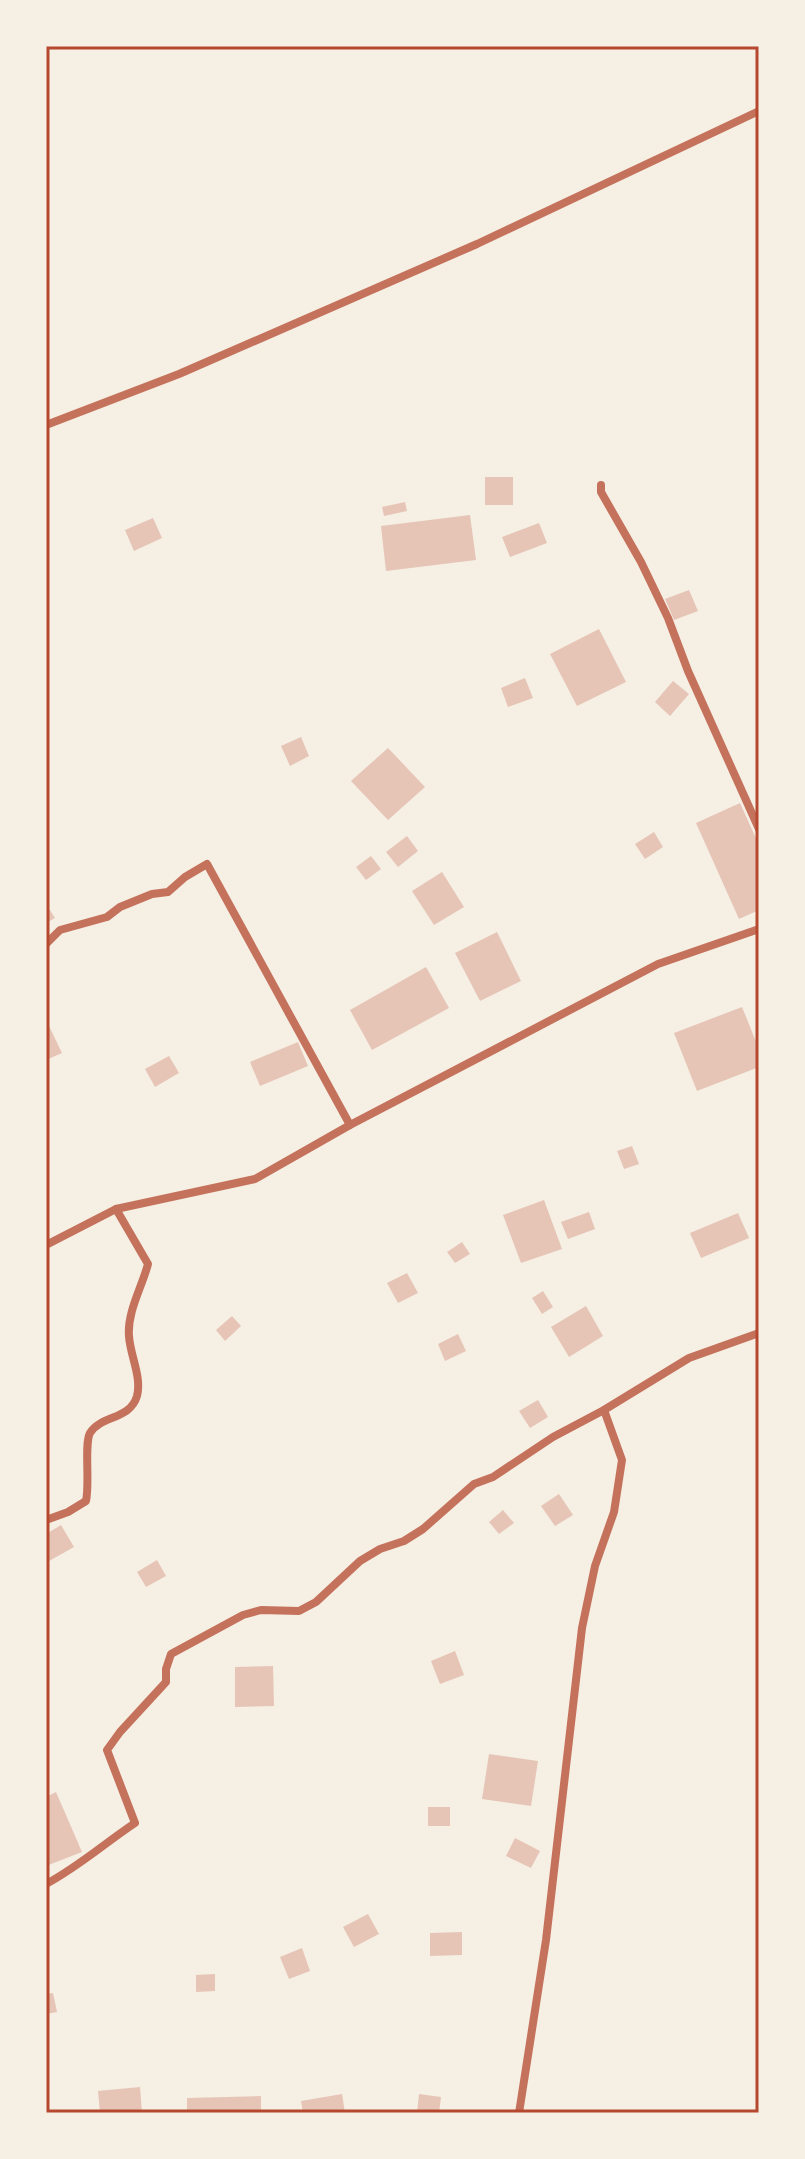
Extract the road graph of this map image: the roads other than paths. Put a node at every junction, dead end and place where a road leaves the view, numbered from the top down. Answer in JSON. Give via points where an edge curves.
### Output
{"nodes":[{"id":1,"x":759,"y":111,"type":"edge"},
{"id":2,"x":46,"y":425,"type":"edge"},
{"id":3,"x":601,"y":485,"type":"dead end"},
{"id":4,"x":759,"y":829,"type":"edge"},
{"id":5,"x":759,"y":929,"type":"edge"},
{"id":6,"x":46,"y":944,"type":"edge"},
{"id":7,"x":350,"y":1125,"type":"junction"},
{"id":8,"x":116,"y":1209,"type":"junction"},
{"id":9,"x":46,"y":1245,"type":"edge"},
{"id":10,"x":759,"y":1333,"type":"edge"},
{"id":11,"x":604,"y":1410,"type":"junction"},
{"id":12,"x":46,"y":1520,"type":"edge"},
{"id":13,"x":46,"y":1884,"type":"edge"},
{"id":14,"x":519,"y":2113,"type":"edge"}],
"edges":[{"from":1,"to":2,"type":"street","via":[[477,244],[179,374]]},
{"from":3,"to":4,"type":"street","via":[[668,618]]},
{"from":5,"to":7,"type":"street","via":[[658,964]]},
{"from":6,"to":7,"type":"street","via":[[60,930],[168,892],[207,864]]},
{"from":7,"to":8,"type":"street","via":[[255,1179]]},
{"from":8,"to":9,"type":"street"},
{"from":8,"to":12,"type":"street","via":[[148,1264],[128,1334],[139,1388],[125,1414],[96,1426],[88,1436],[86,1501]]},
{"from":10,"to":11,"type":"street","via":[[689,1358]]},
{"from":11,"to":13,"type":"street","via":[[474,1484],[423,1529],[360,1561],[316,1602],[299,1611],[243,1615],[171,1654],[166,1682],[107,1750],[135,1823]]},
{"from":11,"to":14,"type":"street","via":[[622,1460],[614,1512],[582,1628],[546,1940]]}]}
